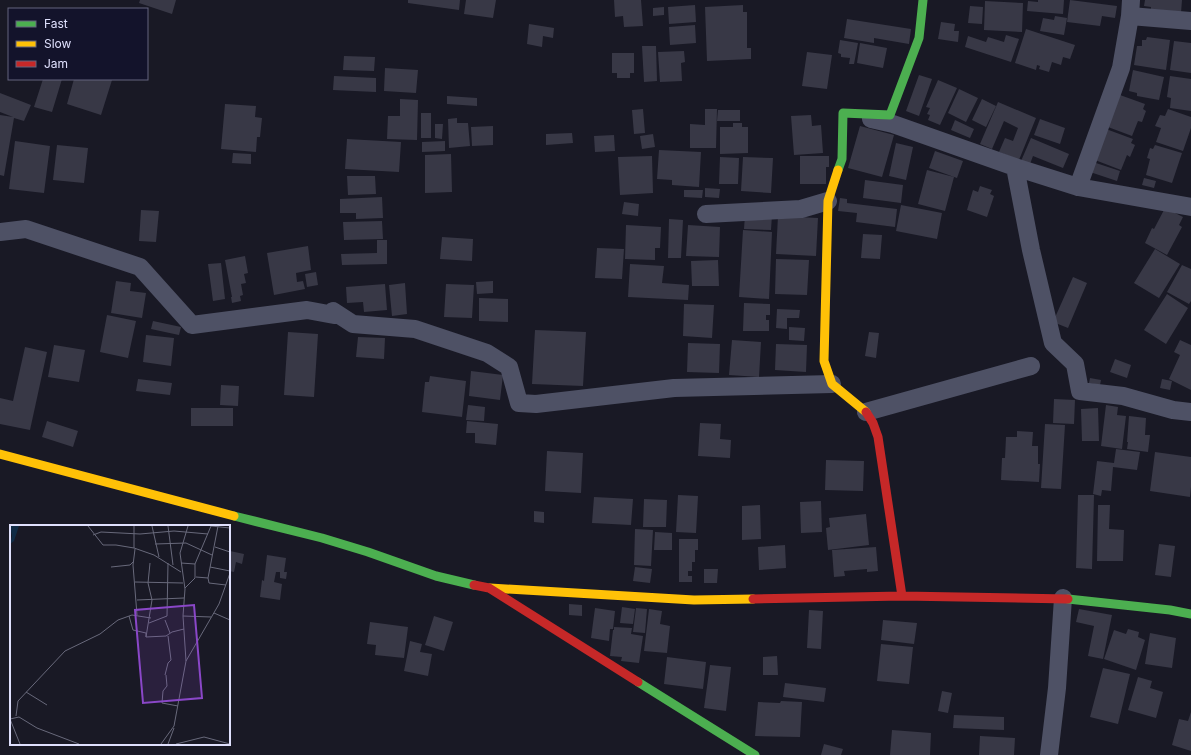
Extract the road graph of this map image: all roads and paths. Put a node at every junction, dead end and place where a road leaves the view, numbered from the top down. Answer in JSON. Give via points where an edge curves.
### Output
{"nodes":[{"id":1,"x":923,"y":0,"type":"edge"},
{"id":2,"x":1131,"y":8,"type":"edge"},
{"id":3,"x":1191,"y":21,"type":"edge"},
{"id":4,"x":843,"y":113,"type":"junction"},
{"id":5,"x":1015,"y":167,"type":"junction"},
{"id":6,"x":1078,"y":187,"type":"junction"},
{"id":7,"x":828,"y":201,"type":"junction"},
{"id":8,"x":1191,"y":207,"type":"edge"},
{"id":9,"x":706,"y":214,"type":"dead end"},
{"id":10,"x":0,"y":232,"type":"edge"},
{"id":11,"x":1030,"y":366,"type":"dead end"},
{"id":12,"x":832,"y":384,"type":"junction"},
{"id":13,"x":866,"y":412,"type":"junction"},
{"id":14,"x":1191,"y":412,"type":"edge"},
{"id":15,"x":0,"y":454,"type":"edge"},
{"id":16,"x":489,"y":588,"type":"junction"},
{"id":17,"x":902,"y":596,"type":"junction"},
{"id":18,"x":1063,"y":598,"type":"junction"},
{"id":19,"x":1191,"y":614,"type":"edge"},
{"id":20,"x":755,"y":755,"type":"edge"},
{"id":21,"x":1049,"y":755,"type":"edge"}],
"edges":[{"from":1,"to":4,"type":"street","via":[[919,38],[890,115]]},
{"from":2,"to":3,"type":"street"},
{"from":2,"to":6,"type":"street","via":[[1121,68]]},
{"from":4,"to":5,"type":"street","via":[[893,124]]},
{"from":4,"to":7,"type":"street","via":[[842,159]]},
{"from":5,"to":6,"type":"street"},
{"from":5,"to":14,"type":"street","via":[[1053,343],[1075,364],[1080,391],[1123,396],[1173,410]]},
{"from":6,"to":8,"type":"street"},
{"from":7,"to":9,"type":"street","via":[[801,209]]},
{"from":7,"to":12,"type":"street","via":[[824,361]]},
{"from":10,"to":12,"type":"street","via":[[26,229],[140,267],[192,325],[307,310],[333,313],[353,324],[415,329],[487,353],[509,367],[519,403],[536,404],[674,388]]},
{"from":11,"to":13,"type":"street"},
{"from":12,"to":13,"type":"street"},
{"from":13,"to":17,"type":"street","via":[[878,437]]},
{"from":15,"to":16,"type":"street","via":[[322,538],[436,576]]},
{"from":16,"to":17,"type":"street","via":[[694,600]]},
{"from":16,"to":20,"type":"street"},
{"from":17,"to":18,"type":"street"},
{"from":18,"to":19,"type":"street"},
{"from":18,"to":21,"type":"street","via":[[1057,688]]}]}
